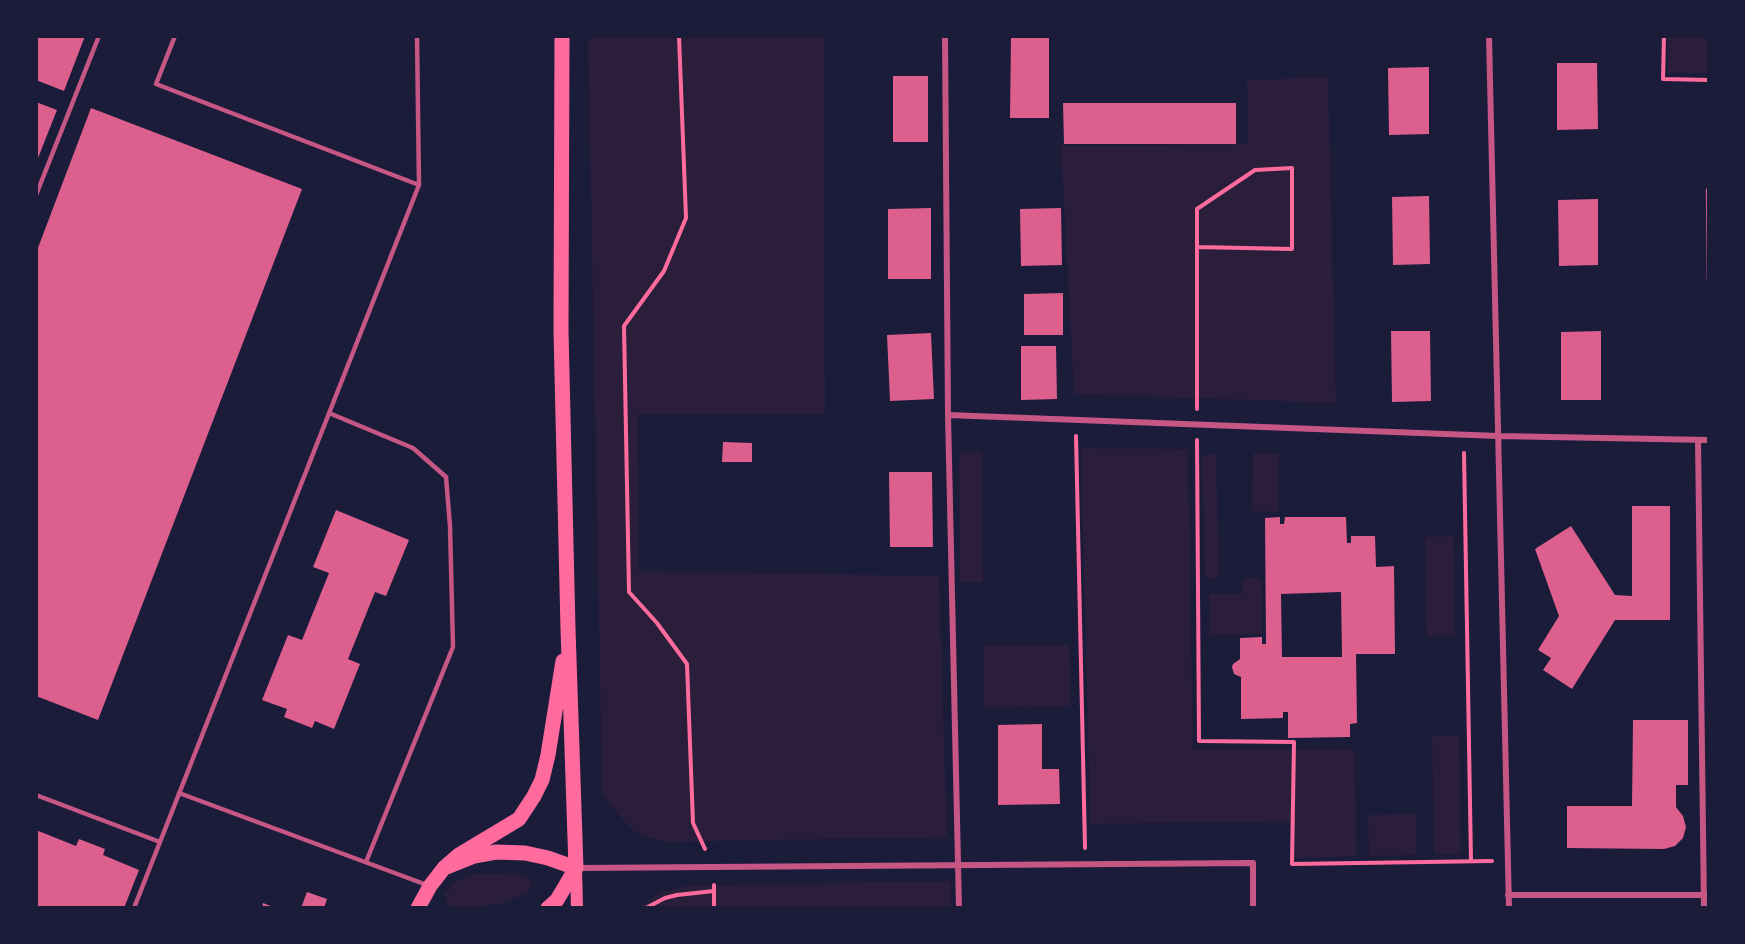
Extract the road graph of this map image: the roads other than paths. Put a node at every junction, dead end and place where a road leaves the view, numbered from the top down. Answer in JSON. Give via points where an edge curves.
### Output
{"nodes":[{"id":1,"x":99,"y":36,"type":"edge"},
{"id":2,"x":175,"y":36,"type":"edge"},
{"id":3,"x":417,"y":36,"type":"edge"},
{"id":4,"x":562,"y":36,"type":"edge"},
{"id":5,"x":945,"y":36,"type":"edge"},
{"id":6,"x":1489,"y":36,"type":"edge"},
{"id":7,"x":419,"y":185,"type":"junction"},
{"id":8,"x":1708,"y":190,"type":"edge"},
{"id":9,"x":36,"y":195,"type":"edge"},
{"id":10,"x":1708,"y":280,"type":"edge"},
{"id":11,"x":329,"y":413,"type":"junction"},
{"id":12,"x":948,"y":415,"type":"junction"},
{"id":13,"x":1498,"y":436,"type":"junction"},
{"id":14,"x":1698,"y":440,"type":"junction"},
{"id":15,"x":1709,"y":440,"type":"edge"},
{"id":16,"x":568,"y":629,"type":"junction"},
{"id":17,"x":179,"y":793,"type":"junction"},
{"id":18,"x":36,"y":795,"type":"edge"},
{"id":19,"x":160,"y":842,"type":"junction"},
{"id":20,"x":366,"y":861,"type":"junction"},
{"id":21,"x":957,"y":866,"type":"junction"},
{"id":22,"x":444,"y":868,"type":"junction"},
{"id":23,"x":576,"y":868,"type":"junction"},
{"id":24,"x":430,"y":886,"type":"junction"},
{"id":25,"x":1508,"y":895,"type":"junction"},
{"id":26,"x":1706,"y":895,"type":"edge"},
{"id":27,"x":134,"y":908,"type":"edge"},
{"id":28,"x":418,"y":908,"type":"edge"},
{"id":29,"x":548,"y":908,"type":"edge"},
{"id":30,"x":577,"y":908,"type":"edge"},
{"id":31,"x":958,"y":908,"type":"edge"},
{"id":32,"x":1253,"y":908,"type":"edge"},
{"id":33,"x":1509,"y":908,"type":"edge"},
{"id":34,"x":1704,"y":908,"type":"edge"}],
"edges":[{"from":1,"to":9,"type":"lane"},
{"from":2,"to":7,"type":"lane","via":[[156,84]]},
{"from":3,"to":7,"type":"lane"},
{"from":4,"to":16,"type":"main road","via":[[561,331]]},
{"from":5,"to":12,"type":"street"},
{"from":6,"to":13,"type":"street"},
{"from":7,"to":11,"type":"lane"},
{"from":8,"to":10,"type":"lane"},
{"from":11,"to":17,"type":"lane"},
{"from":11,"to":20,"type":"lane","via":[[413,448],[446,477],[453,647]]},
{"from":12,"to":13,"type":"street"},
{"from":12,"to":21,"type":"street"},
{"from":13,"to":14,"type":"street"},
{"from":13,"to":25,"type":"street"},
{"from":14,"to":15,"type":"street"},
{"from":14,"to":26,"type":"street"},
{"from":16,"to":22,"type":"main road","via":[[548,755],[534,796],[519,819]]},
{"from":16,"to":23,"type":"main road"},
{"from":17,"to":19,"type":"lane"},
{"from":17,"to":20,"type":"lane"},
{"from":18,"to":19,"type":"lane"},
{"from":19,"to":27,"type":"lane"},
{"from":20,"to":24,"type":"lane"},
{"from":21,"to":23,"type":"street"},
{"from":21,"to":31,"type":"street"},
{"from":21,"to":32,"type":"street","via":[[1253,863]]},
{"from":22,"to":23,"type":"main road","via":[[496,852],[525,853]]},
{"from":22,"to":24,"type":"main road"},
{"from":23,"to":29,"type":"main road"},
{"from":23,"to":30,"type":"main road"},
{"from":24,"to":28,"type":"main road"},
{"from":25,"to":26,"type":"street"},
{"from":25,"to":33,"type":"street"},
{"from":26,"to":34,"type":"street"}]}
